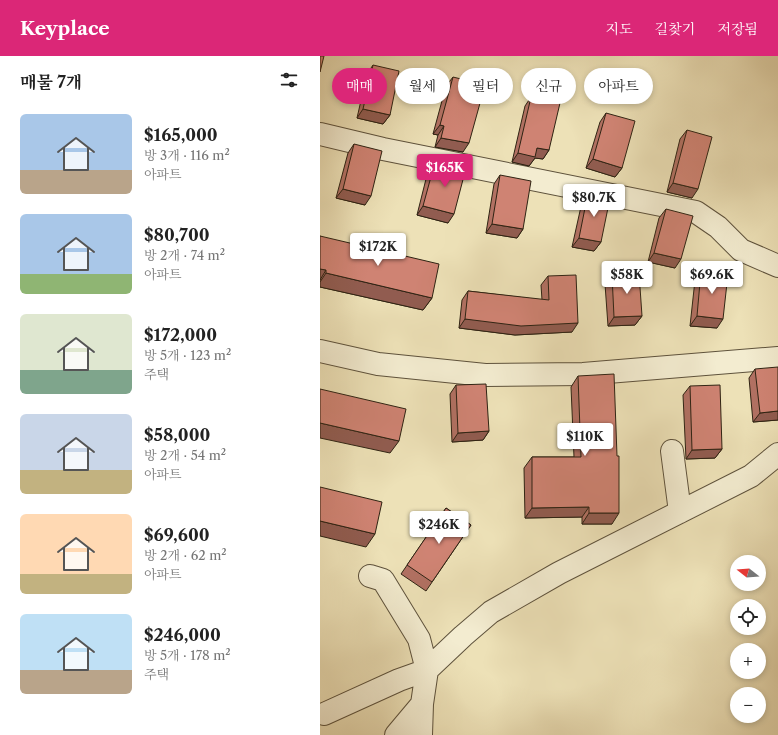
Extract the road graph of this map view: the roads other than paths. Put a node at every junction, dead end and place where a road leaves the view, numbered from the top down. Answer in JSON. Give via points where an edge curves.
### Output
{"nodes":[{"id":1,"x":320,"y":134,"type":"edge"},
{"id":2,"x":778,"y":266,"type":"edge"},
{"id":3,"x":320,"y":352,"type":"edge"},
{"id":4,"x":778,"y":358,"type":"edge"},
{"id":5,"x":672,"y":451,"type":"dead end"},
{"id":6,"x":778,"y":454,"type":"edge"},
{"id":7,"x":680,"y":512,"type":"junction"},
{"id":8,"x":370,"y":576,"type":"dead end"},
{"id":9,"x":427,"y":670,"type":"junction"},
{"id":10,"x":422,"y":704,"type":"junction"},
{"id":11,"x":324,"y":714,"type":"dead end"},
{"id":12,"x":396,"y":735,"type":"edge"},
{"id":13,"x":421,"y":735,"type":"edge"}],
"edges":[{"from":1,"to":2,"type":"street","via":[[696,212],[718,227],[742,250]]},
{"from":3,"to":4,"type":"street","via":[[378,364],[485,375],[583,374]]},
{"from":5,"to":7,"type":"street"},
{"from":6,"to":7,"type":"street","via":[[751,476]]},
{"from":7,"to":9,"type":"street","via":[[559,573],[491,612]]},
{"from":8,"to":9,"type":"street","via":[[384,580],[419,639]]},
{"from":9,"to":10,"type":"street"},
{"from":9,"to":11,"type":"street"},
{"from":10,"to":12,"type":"street"},
{"from":10,"to":13,"type":"street"}]}
